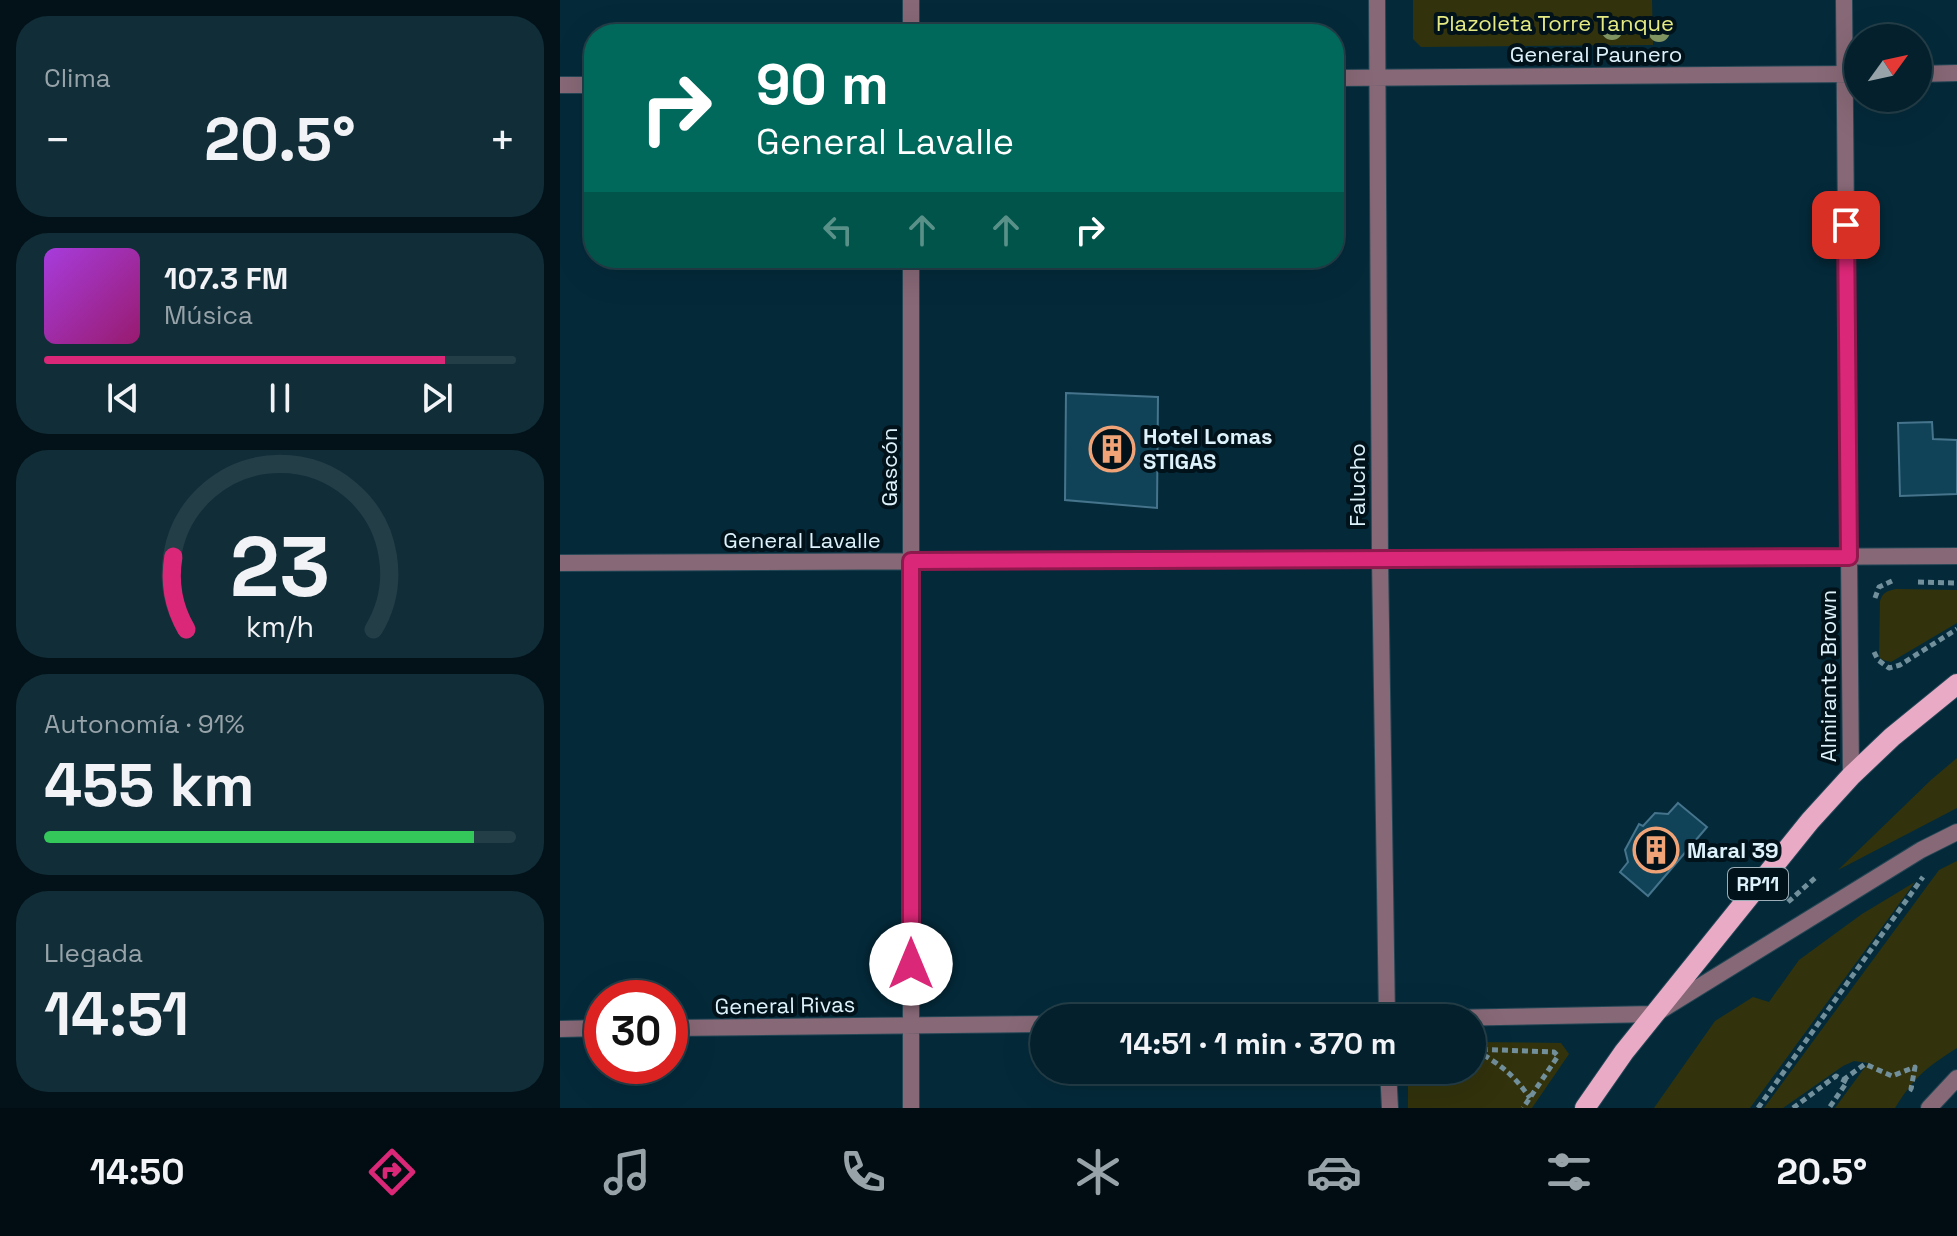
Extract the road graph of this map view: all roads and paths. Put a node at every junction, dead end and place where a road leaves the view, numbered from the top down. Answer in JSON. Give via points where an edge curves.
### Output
{"nodes":[{"id":1,"x":911,"y":0,"type":"edge"},
{"id":2,"x":1377,"y":0,"type":"edge"},
{"id":3,"x":1844,"y":0,"type":"edge"},
{"id":4,"x":911,"y":24,"type":"edge"},
{"id":5,"x":1847,"y":24,"type":"edge"},
{"id":6,"x":1957,"y":73,"type":"edge"},
{"id":7,"x":1844,"y":74,"type":"edge"},
{"id":8,"x":1932,"y":74,"type":"edge"},
{"id":9,"x":1344,"y":78,"type":"edge"},
{"id":10,"x":1377,"y":78,"type":"junction"},
{"id":11,"x":560,"y":85,"type":"edge"},
{"id":12,"x":584,"y":85,"type":"edge"},
{"id":13,"x":1852,"y":112,"type":"edge"},
{"id":14,"x":911,"y":268,"type":"edge"},
{"id":15,"x":1957,"y":556,"type":"edge"},
{"id":16,"x":1849,"y":557,"type":"junction"},
{"id":17,"x":1380,"y":559,"type":"junction"},
{"id":18,"x":911,"y":561,"type":"junction"},
{"id":19,"x":560,"y":563,"type":"edge"},
{"id":20,"x":1957,"y":583,"type":"edge"},
{"id":21,"x":1874,"y":609,"type":"dead end"},
{"id":22,"x":1957,"y":629,"type":"edge"},
{"id":23,"x":1873,"y":649,"type":"dead end"},
{"id":24,"x":1957,"y":684,"type":"edge"},
{"id":25,"x":1851,"y":776,"type":"junction"},
{"id":26,"x":1957,"y":832,"type":"edge"},
{"id":27,"x":1931,"y":867,"type":"dead end"},
{"id":28,"x":1815,"y":878,"type":"dead end"},
{"id":29,"x":1787,"y":903,"type":"dead end"},
{"id":30,"x":1387,"y":1004,"type":"edge"},
{"id":31,"x":1655,"y":1014,"type":"junction"},
{"id":32,"x":1486,"y":1017,"type":"edge"},
{"id":33,"x":1030,"y":1024,"type":"edge"},
{"id":34,"x":911,"y":1025,"type":"junction"},
{"id":35,"x":584,"y":1028,"type":"edge"},
{"id":36,"x":688,"y":1028,"type":"edge"},
{"id":37,"x":560,"y":1029,"type":"edge"},
{"id":38,"x":1486,"y":1049,"type":"edge"},
{"id":39,"x":1486,"y":1056,"type":"edge"},
{"id":40,"x":1957,"y":1078,"type":"edge"},
{"id":41,"x":1843,"y":1080,"type":"junction"},
{"id":42,"x":1389,"y":1084,"type":"edge"},
{"id":43,"x":1530,"y":1098,"type":"junction"},
{"id":44,"x":1926,"y":1102,"type":"edge"},
{"id":45,"x":911,"y":1108,"type":"edge"},
{"id":46,"x":1390,"y":1108,"type":"edge"},
{"id":47,"x":1523,"y":1108,"type":"edge"},
{"id":48,"x":1585,"y":1108,"type":"edge"},
{"id":49,"x":1758,"y":1108,"type":"edge"},
{"id":50,"x":1793,"y":1108,"type":"edge"},
{"id":51,"x":1829,"y":1108,"type":"edge"}],
"edges":[{"from":1,"to":4,"type":"street"},
{"from":2,"to":10,"type":"street","name":"Falucho"},
{"from":3,"to":5,"type":"street","name":"Almirante Brown"},
{"from":6,"to":8,"type":"street"},
{"from":7,"to":10,"type":"street","name":"General Paunero"},
{"from":9,"to":10,"type":"street","name":"General Paunero"},
{"from":10,"to":17,"type":"street","name":"Falucho"},
{"from":11,"to":12,"type":"street"},
{"from":13,"to":16,"type":"street","name":"Almirante Brown"},
{"from":14,"to":18,"type":"street","name":"Gascón"},
{"from":15,"to":16,"type":"street","name":"General Lavalle"},
{"from":16,"to":17,"type":"street","name":"General Lavalle"},
{"from":16,"to":25,"type":"street","name":"Almirante Brown"},
{"from":17,"to":18,"type":"street","name":"General Lavalle"},
{"from":17,"to":30,"type":"street","name":"Falucho"},
{"from":18,"to":19,"type":"street","name":"General Lavalle"},
{"from":18,"to":34,"type":"street","name":"Gascón"},
{"from":20,"to":21,"type":"path","via":[[1892,581],[1879,587]]},
{"from":22,"to":23,"type":"path","via":[[1889,668]]},
{"from":24,"to":25,"type":"main road","number":"RP11"},
{"from":25,"to":31,"type":"main road","number":"RP11"},
{"from":26,"to":31,"type":"street"},
{"from":27,"to":49,"type":"path"},
{"from":28,"to":29,"type":"path"},
{"from":31,"to":32,"type":"street"},
{"from":31,"to":48,"type":"main road","number":"RP11"},
{"from":33,"to":34,"type":"street","name":"General Rivas"},
{"from":34,"to":36,"type":"street","name":"General Rivas"},
{"from":34,"to":45,"type":"street","name":"Gascón"},
{"from":35,"to":37,"type":"street"},
{"from":38,"to":43,"type":"path","via":[[1558,1056]]},
{"from":39,"to":43,"type":"path"},
{"from":40,"to":44,"type":"street"},
{"from":41,"to":44,"type":"path","via":[[1865,1064],[1892,1076],[1915,1067],[1911,1089]]},
{"from":41,"to":50,"type":"path","via":[[1836,1076]]},
{"from":41,"to":51,"type":"path","via":[[1847,1082]]},
{"from":42,"to":46,"type":"street"},
{"from":43,"to":47,"type":"path"}]}
